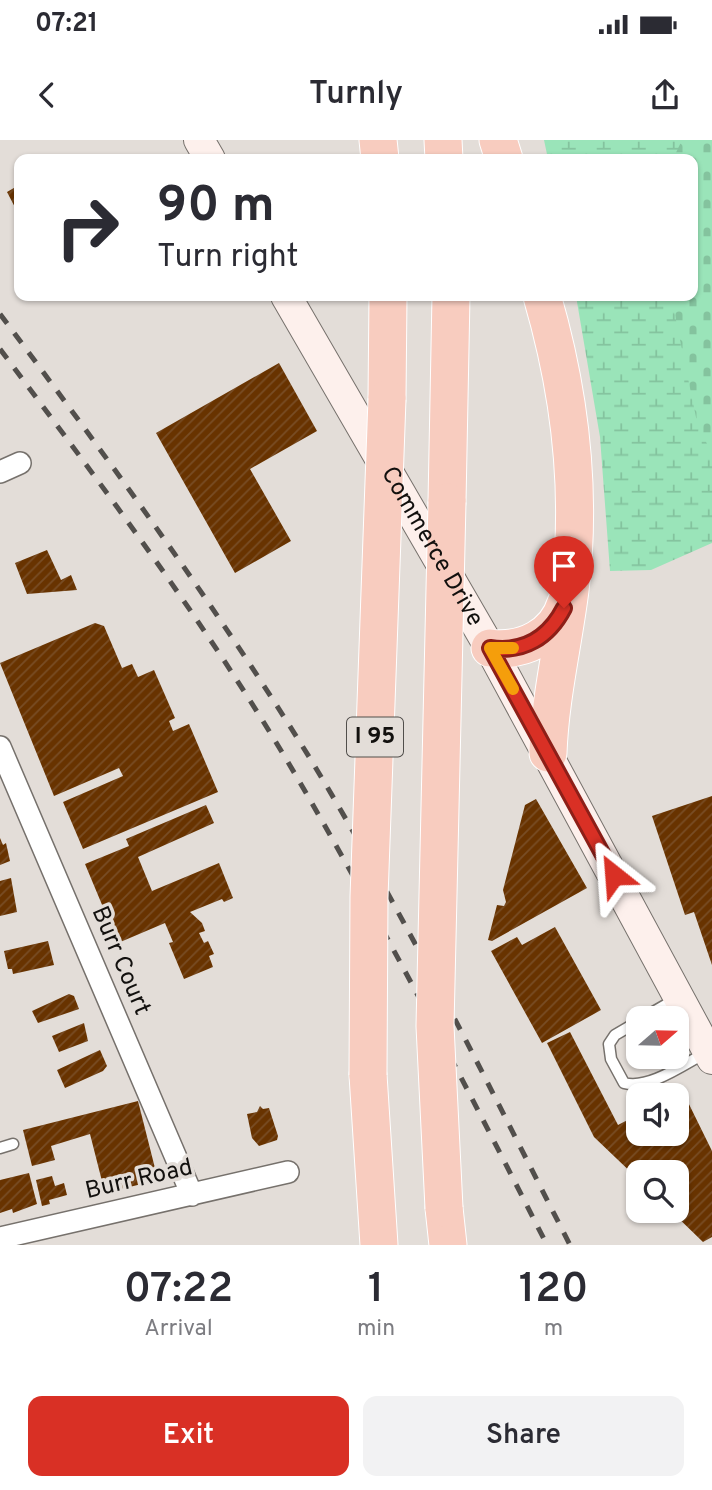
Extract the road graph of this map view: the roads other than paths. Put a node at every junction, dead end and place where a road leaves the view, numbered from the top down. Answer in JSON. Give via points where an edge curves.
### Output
{"nodes":[{"id":1,"x":289,"y":301,"type":"edge"},
{"id":2,"x":388,"y":301,"type":"edge"},
{"id":3,"x":451,"y":301,"type":"edge"},
{"id":4,"x":543,"y":301,"type":"edge"},
{"id":5,"x":20,"y":464,"type":"dead end"},
{"id":6,"x":0,"y":472,"type":"edge"},
{"id":7,"x":569,"y":592,"type":"junction"},
{"id":8,"x":490,"y":648,"type":"junction"},
{"id":9,"x":0,"y":747,"type":"edge"},
{"id":10,"x":548,"y":753,"type":"junction"},
{"id":11,"x":679,"y":997,"type":"junction"},
{"id":12,"x":664,"y":1006,"type":"edge"},
{"id":13,"x":626,"y":1029,"type":"edge"},
{"id":14,"x":710,"y":1055,"type":"edge"},
{"id":15,"x":690,"y":1064,"type":"edge"},
{"id":16,"x":677,"y":1069,"type":"edge"},
{"id":17,"x":13,"y":1144,"type":"dead end"},
{"id":18,"x":0,"y":1148,"type":"edge"},
{"id":19,"x":288,"y":1172,"type":"dead end"},
{"id":20,"x":192,"y":1195,"type":"junction"},
{"id":21,"x":12,"y":1239,"type":"edge"},
{"id":22,"x":379,"y":1245,"type":"edge"},
{"id":23,"x":448,"y":1245,"type":"edge"}],
"edges":[{"from":1,"to":8,"type":"main road","name":"Commerce Drive"},
{"from":2,"to":22,"type":"highway","number":"I 95","bridge":true,"via":[[369,897],[368,1075]]},
{"from":3,"to":23,"type":"highway","bridge":true,"via":[[435,1026]]},
{"from":4,"to":7,"type":"highway","via":[[562,371],[571,431],[574,496]]},
{"from":5,"to":6,"type":"street"},
{"from":7,"to":8,"type":"highway","via":[[557,621],[540,638],[516,648]]},
{"from":7,"to":10,"type":"highway"},
{"from":8,"to":10,"type":"main road","name":"Commerce Drive"},
{"from":9,"to":20,"type":"street","name":"Burr Court"},
{"from":10,"to":11,"type":"main road","name":"Commerce Drive"},
{"from":11,"to":12,"type":"lane"},
{"from":11,"to":14,"type":"main road","name":"Commerce Drive"},
{"from":13,"to":16,"type":"lane","via":[[609,1044],[611,1059],[624,1083],[649,1081]]},
{"from":14,"to":15,"type":"lane"},
{"from":17,"to":18,"type":"lane"},
{"from":19,"to":20,"type":"street","name":"Burr Road"},
{"from":20,"to":21,"type":"street","name":"Burr Road"}]}
